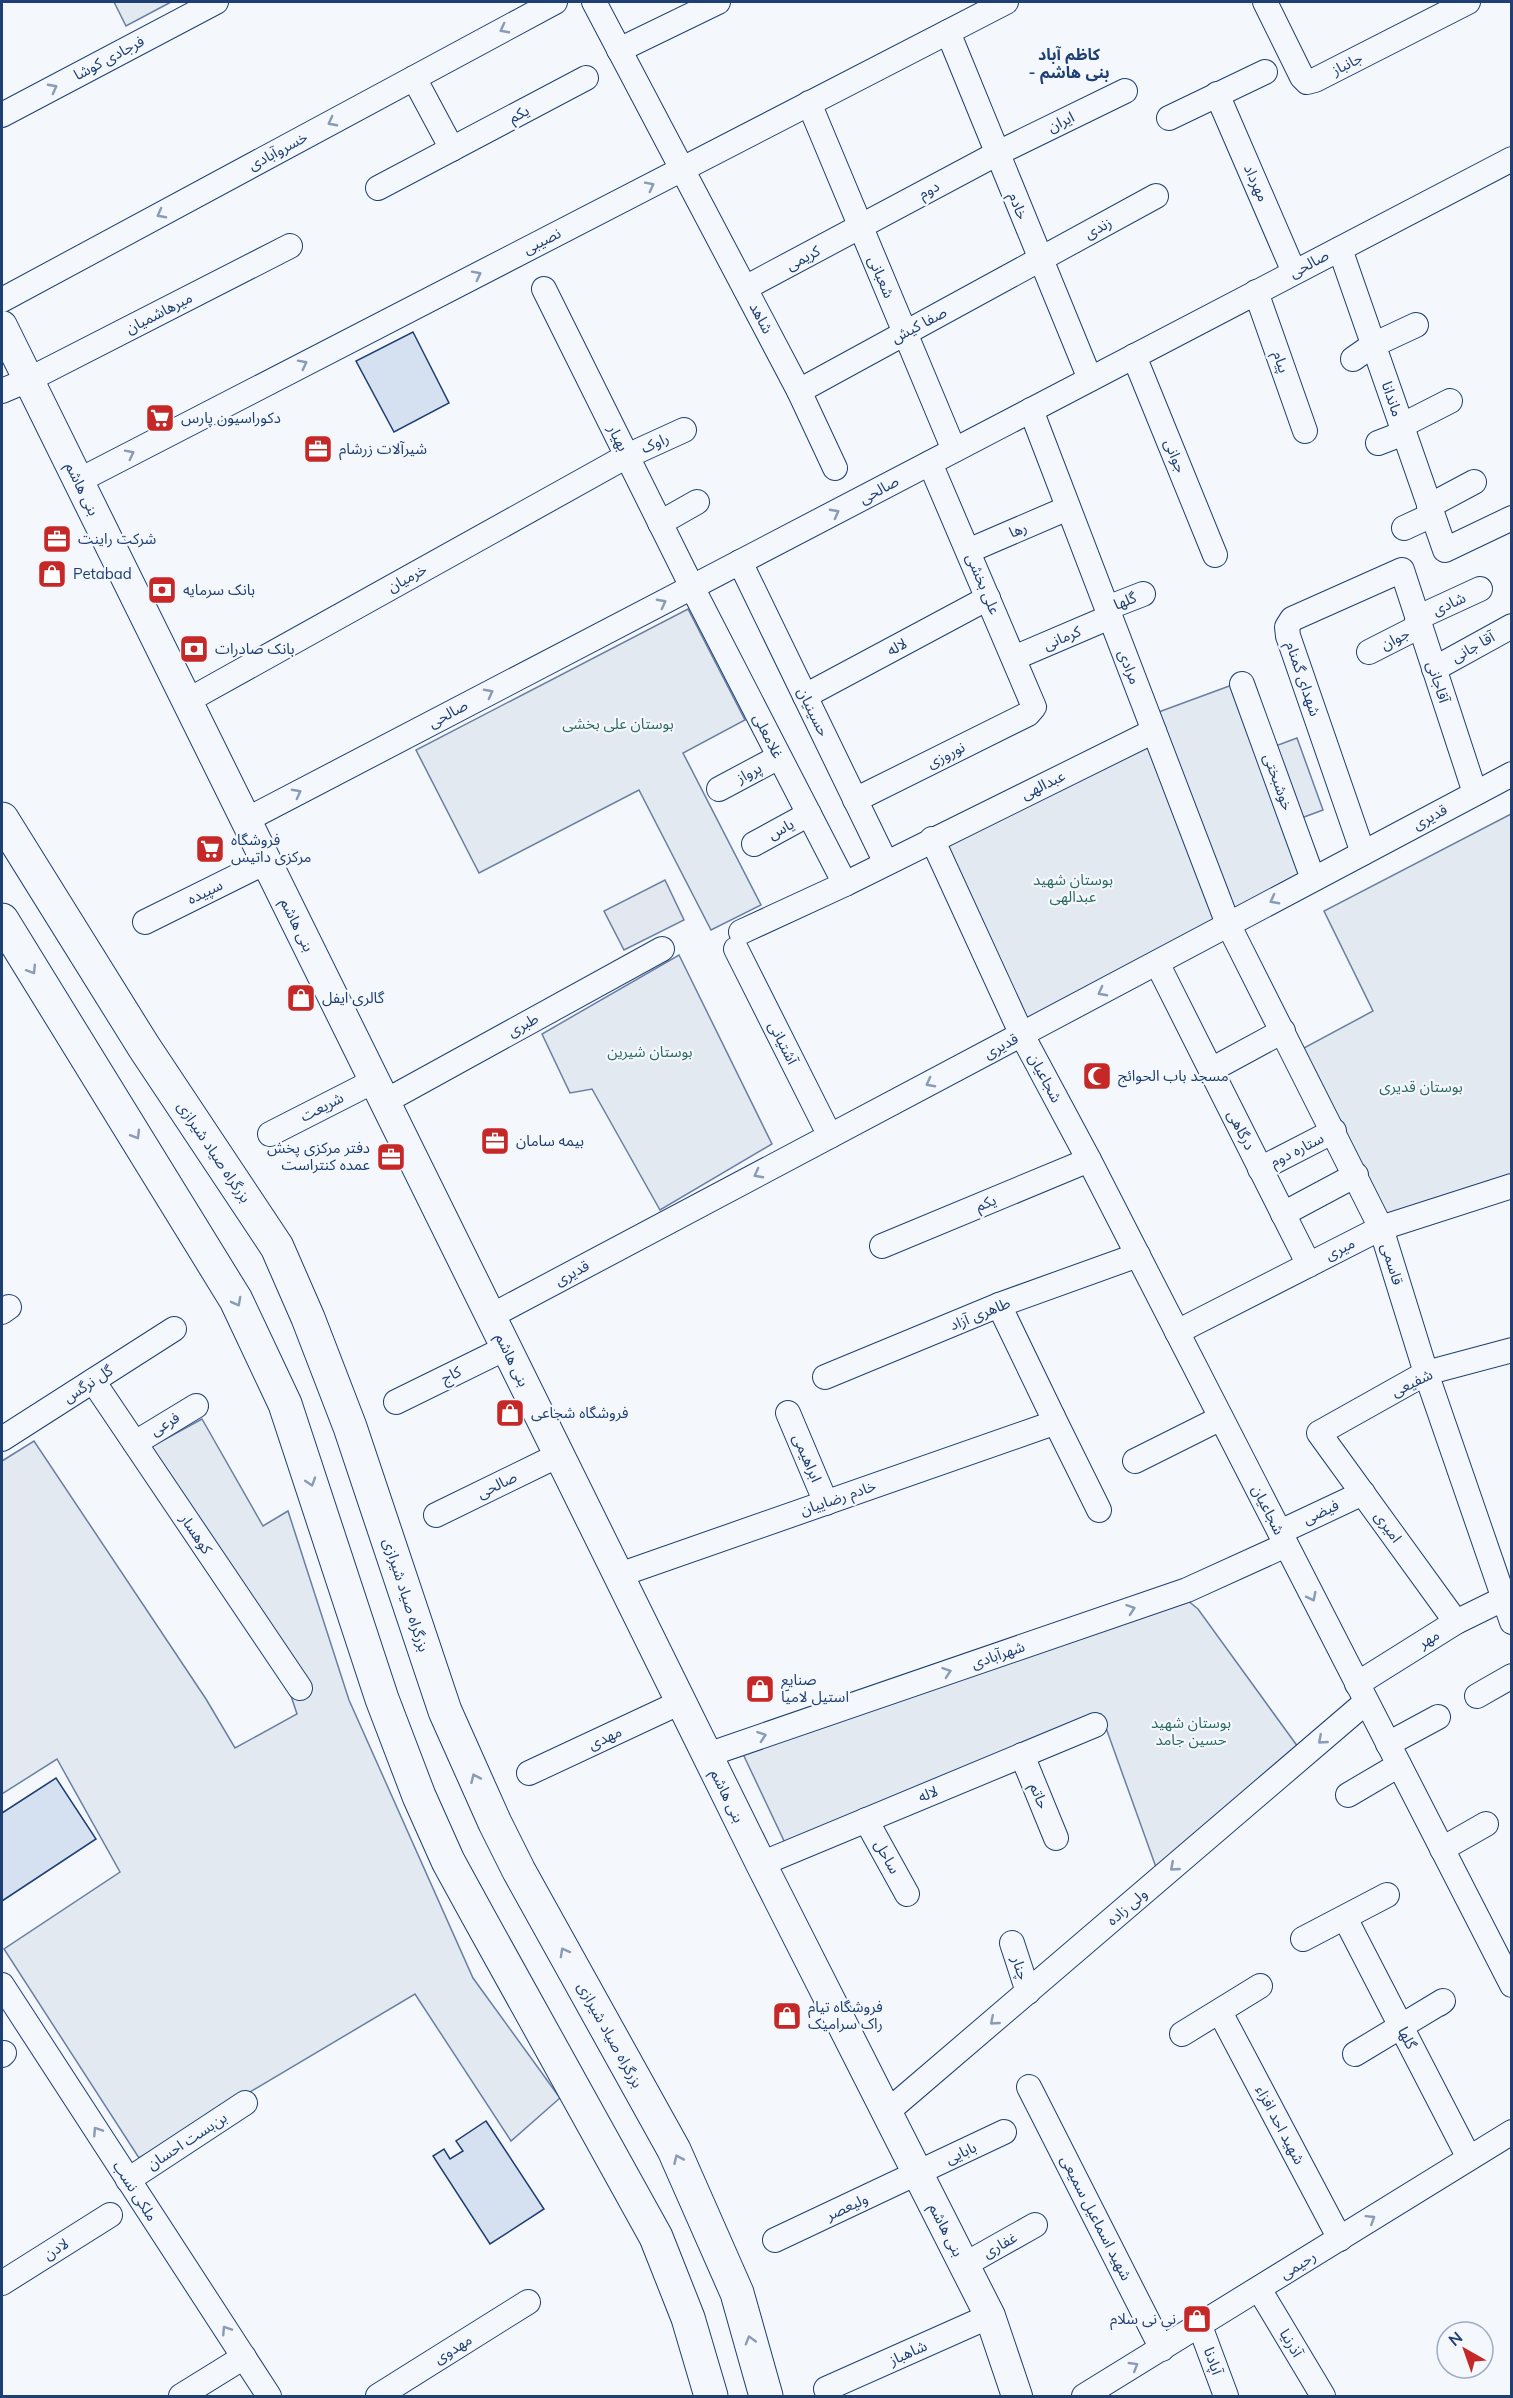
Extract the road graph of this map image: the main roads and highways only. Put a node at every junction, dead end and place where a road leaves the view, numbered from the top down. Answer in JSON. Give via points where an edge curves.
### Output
{"nodes":[{"id":1,"x":2,"y":326,"type":"edge"},
{"id":2,"x":15,"y":386,"type":"edge"},
{"id":3,"x":2,"y":819,"type":"edge"},
{"id":4,"x":2,"y":920,"type":"edge"},
{"id":5,"x":711,"y":2397,"type":"edge"},
{"id":6,"x":766,"y":2397,"type":"edge"},
{"id":7,"x":1017,"y":2397,"type":"edge"}],
"edges":[{"from":1,"to":2,"type":"main road","name":"بنی هاشم"},
{"from":2,"to":7,"type":"main road","name":"بنی هاشم","via":[[78,481],[761,1864],[990,2316]]},
{"from":6,"to":3,"type":"highway","name":"بزرگراه صیاد شیرازی","one_way":true,"via":[[737,2293],[674,2150],[514,1861],[445,1711],[350,1427],[277,1247],[144,1047]]},
{"from":4,"to":5,"type":"highway","one_way":true,"via":[[236,1300],[285,1404],[382,1700],[419,1796],[458,1879],[656,2237],[688,2318]]}]}
